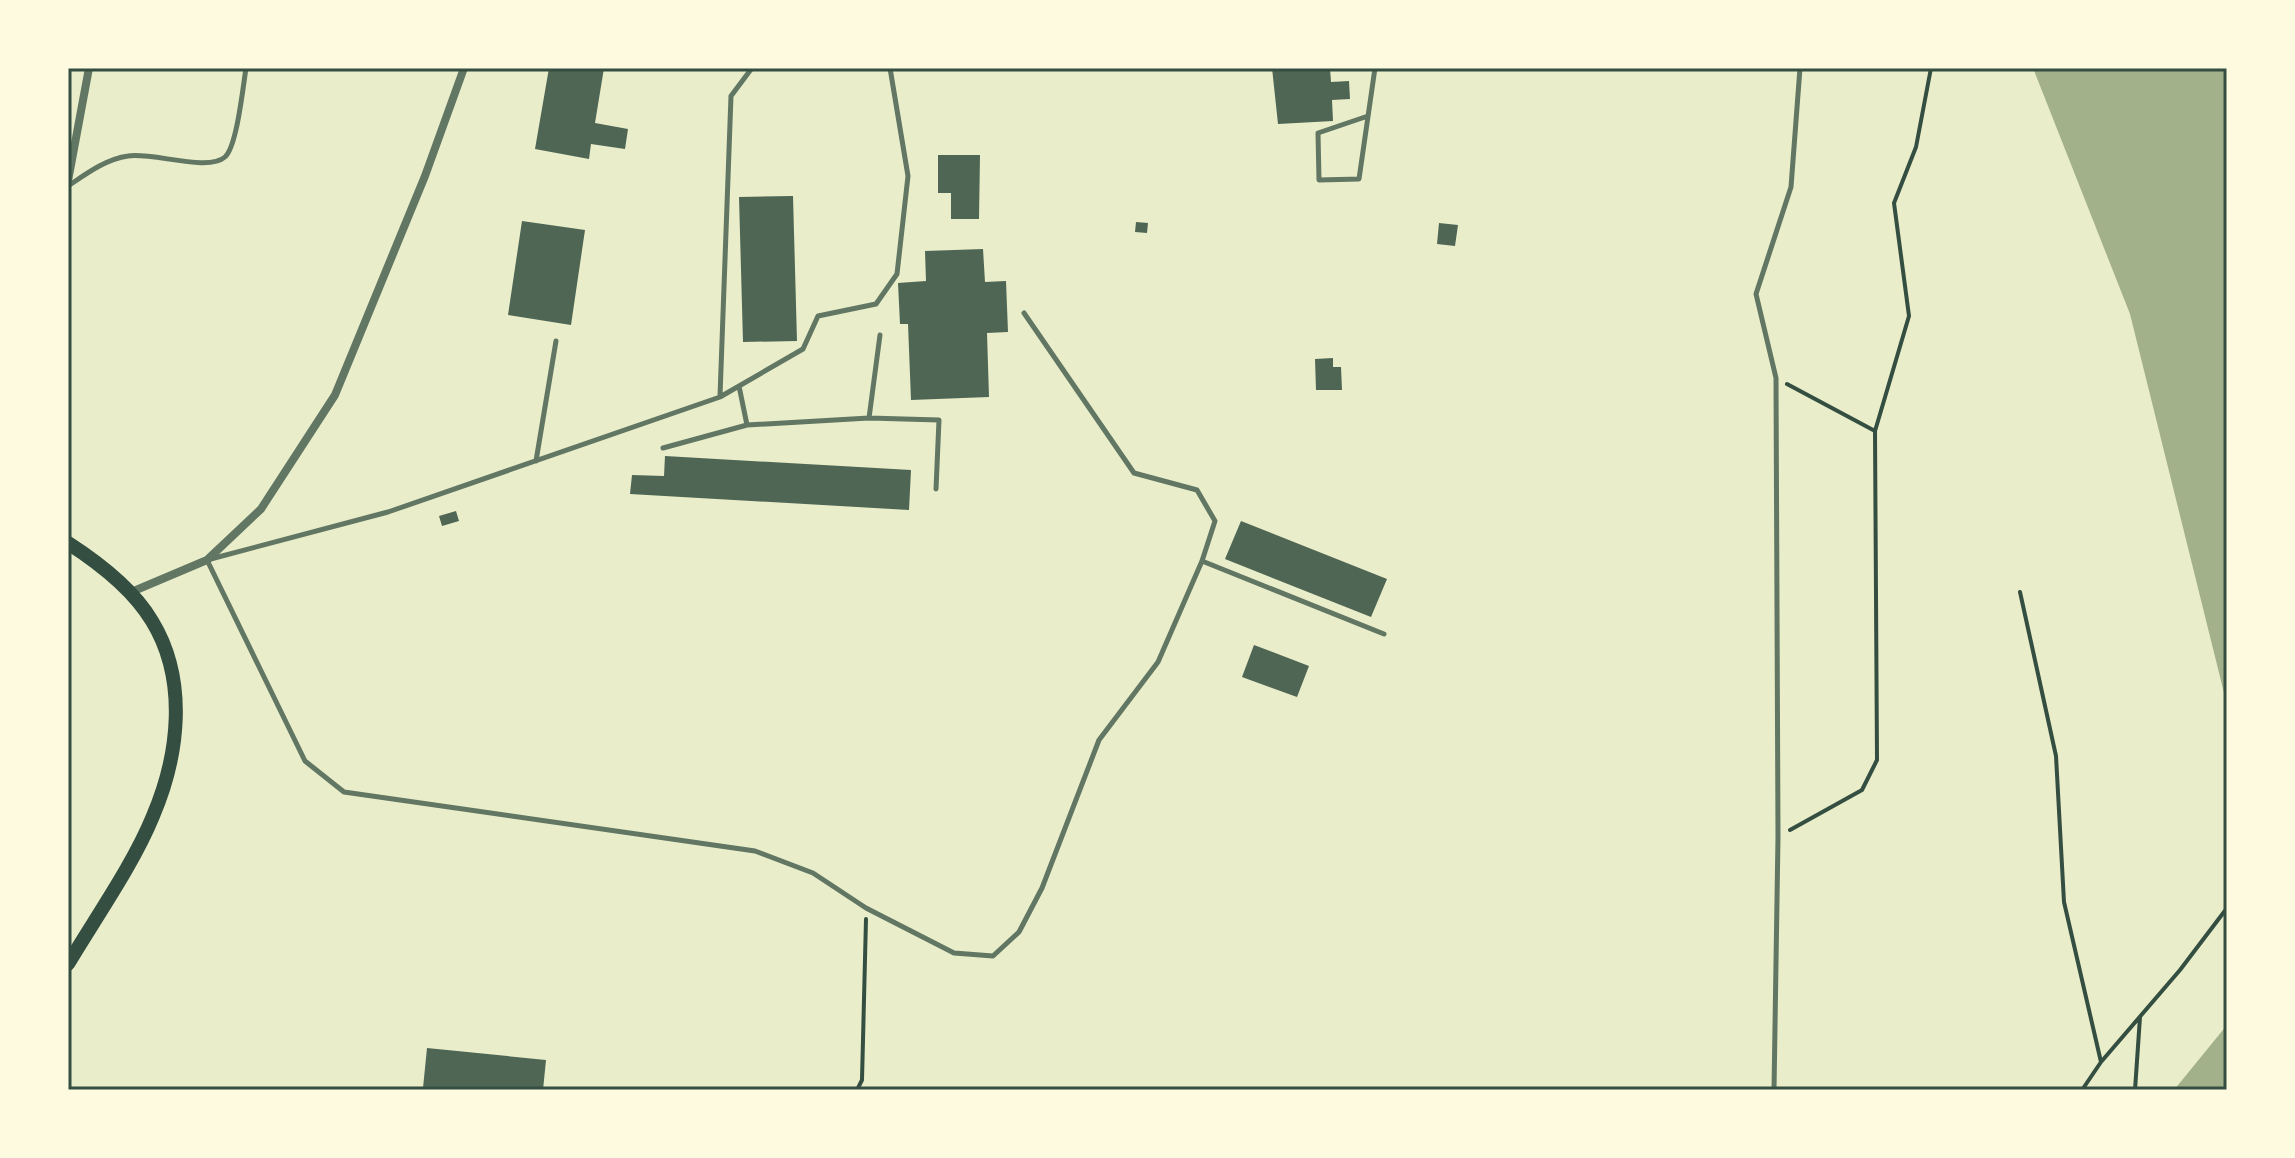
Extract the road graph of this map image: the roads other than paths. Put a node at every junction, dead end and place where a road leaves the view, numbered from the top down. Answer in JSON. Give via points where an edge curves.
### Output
{"nodes":[{"id":1,"x":89,"y":68,"type":"edge"},
{"id":2,"x":246,"y":68,"type":"edge"},
{"id":3,"x":464,"y":68,"type":"edge"},
{"id":4,"x":752,"y":68,"type":"edge"},
{"id":5,"x":890,"y":68,"type":"edge"},
{"id":6,"x":1375,"y":68,"type":"edge"},
{"id":7,"x":1800,"y":68,"type":"edge"},
{"id":8,"x":1368,"y":116,"type":"junction"},
{"id":9,"x":68,"y":183,"type":"edge"},
{"id":10,"x":1024,"y":313,"type":"dead end"},
{"id":11,"x":880,"y":335,"type":"dead end"},
{"id":12,"x":556,"y":341,"type":"dead end"},
{"id":13,"x":739,"y":386,"type":"junction"},
{"id":14,"x":720,"y":397,"type":"junction"},
{"id":15,"x":869,"y":418,"type":"junction"},
{"id":16,"x":747,"y":425,"type":"junction"},
{"id":17,"x":663,"y":448,"type":"dead end"},
{"id":18,"x":536,"y":461,"type":"junction"},
{"id":19,"x":936,"y":489,"type":"dead end"},
{"id":20,"x":68,"y":543,"type":"edge"},
{"id":21,"x":207,"y":560,"type":"junction"},
{"id":22,"x":1202,"y":561,"type":"junction"},
{"id":23,"x":129,"y":593,"type":"junction"},
{"id":24,"x":1384,"y":634,"type":"dead end"},
{"id":25,"x":68,"y":964,"type":"edge"},
{"id":26,"x":1774,"y":1090,"type":"edge"}],
"edges":[{"from":1,"to":9,"type":"street"},
{"from":2,"to":9,"type":"lane","via":[[233,142],[225,157],[197,162],[124,156]]},
{"from":3,"to":21,"type":"street","via":[[335,395],[261,509]]},
{"from":4,"to":14,"type":"lane","via":[[731,96]]},
{"from":5,"to":13,"type":"lane","via":[[908,176],[897,274],[876,304],[818,316],[803,349]]},
{"from":6,"to":8,"type":"lane"},
{"from":7,"to":26,"type":"lane","via":[[1791,187],[1756,294],[1776,378]]},
{"from":8,"to":8,"type":"lane","via":[[1359,179],[1319,180],[1318,133]]},
{"from":10,"to":22,"type":"lane","via":[[1134,473],[1197,490],[1215,521]]},
{"from":11,"to":15,"type":"lane"},
{"from":12,"to":18,"type":"lane"},
{"from":13,"to":14,"type":"lane"},
{"from":13,"to":16,"type":"lane"},
{"from":14,"to":18,"type":"lane"},
{"from":15,"to":16,"type":"lane"},
{"from":15,"to":19,"type":"lane","via":[[939,420]]},
{"from":16,"to":17,"type":"lane"},
{"from":18,"to":21,"type":"lane","via":[[388,512]]},
{"from":20,"to":23,"type":"main road"},
{"from":21,"to":22,"type":"lane","via":[[305,761],[344,792],[755,851],[813,873],[866,908],[954,953],[993,956],[1019,932],[1042,888],[1099,740],[1158,662]]},
{"from":21,"to":23,"type":"street"},
{"from":22,"to":24,"type":"lane"},
{"from":23,"to":25,"type":"main road","via":[[163,642],[176,700],[173,757],[152,818]]}]}
